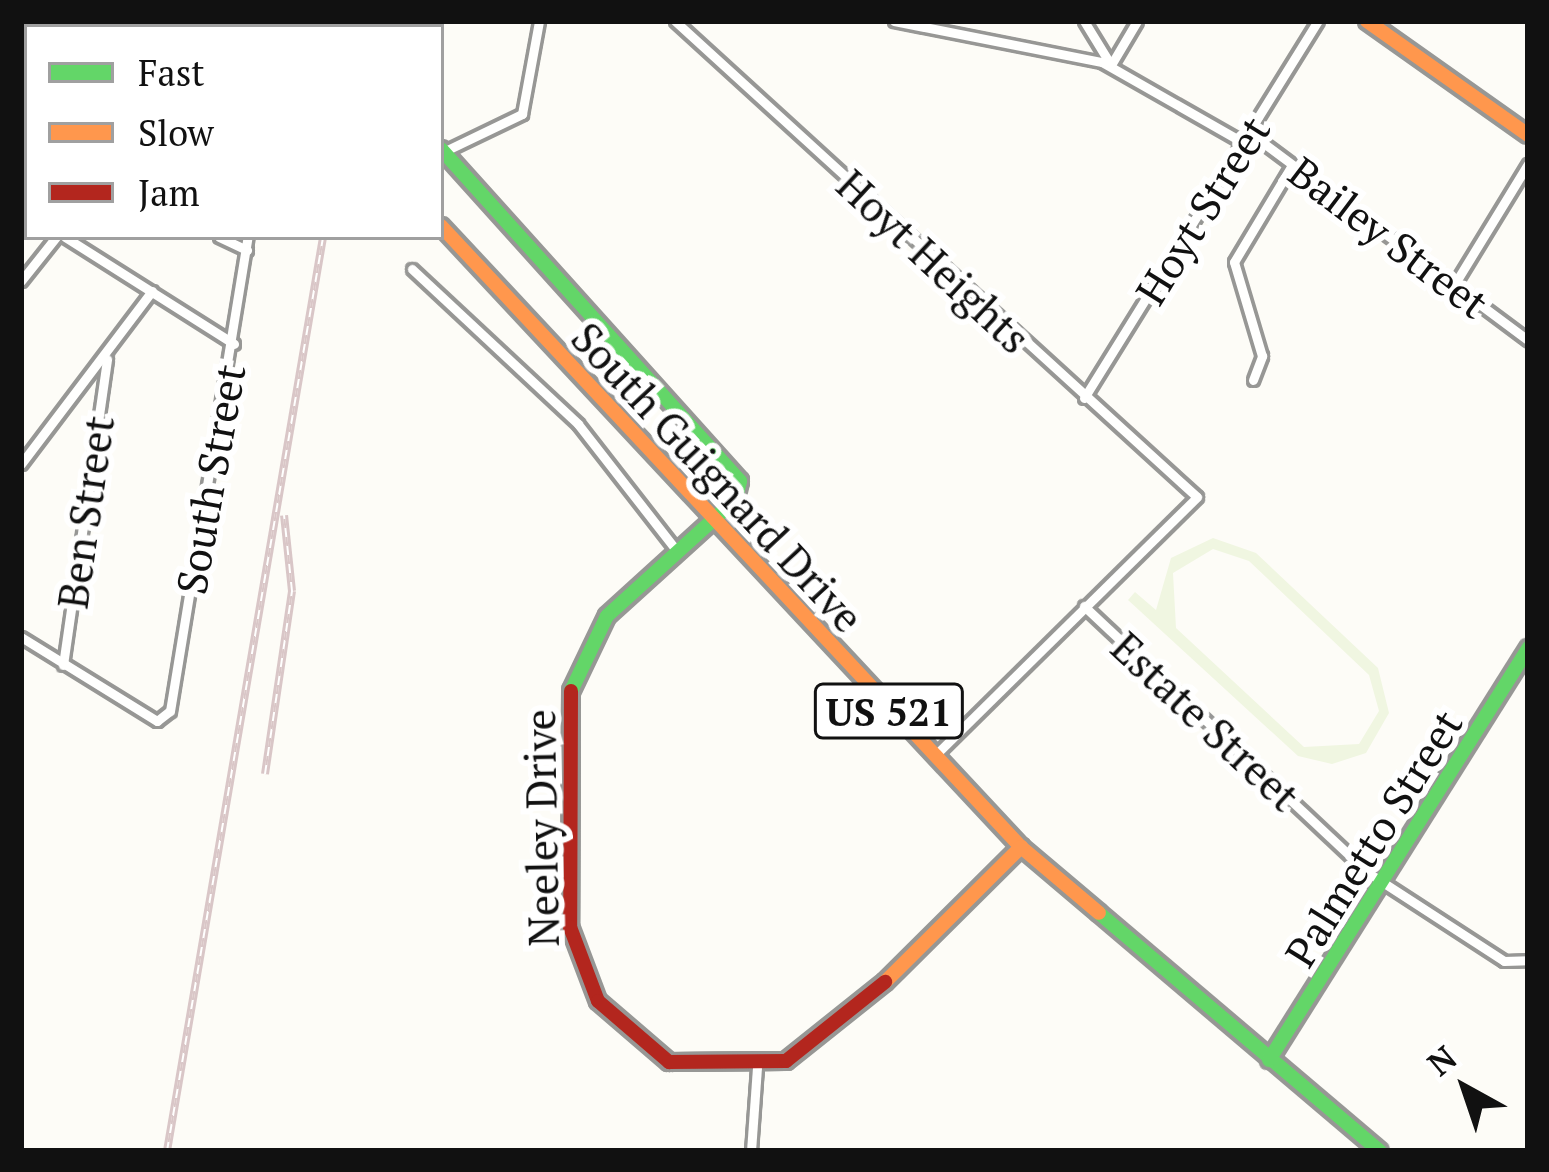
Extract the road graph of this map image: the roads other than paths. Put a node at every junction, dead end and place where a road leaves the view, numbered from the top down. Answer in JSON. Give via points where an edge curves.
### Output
{"nodes":[{"id":1,"x":539,"y":21,"type":"edge"},
{"id":2,"x":675,"y":21,"type":"edge"},
{"id":3,"x":894,"y":21,"type":"edge"},
{"id":4,"x":1084,"y":21,"type":"edge"},
{"id":5,"x":1137,"y":21,"type":"edge"},
{"id":6,"x":1318,"y":21,"type":"edge"},
{"id":7,"x":1367,"y":21,"type":"edge"},
{"id":8,"x":1112,"y":65,"type":"junction"},
{"id":9,"x":1528,"y":135,"type":"edge"},
{"id":10,"x":1246,"y":138,"type":"junction"},
{"id":11,"x":444,"y":149,"type":"edge"},
{"id":12,"x":444,"y":152,"type":"edge"},
{"id":13,"x":1528,"y":164,"type":"edge"},
{"id":14,"x":1292,"y":165,"type":"junction"},
{"id":15,"x":444,"y":229,"type":"edge"},
{"id":16,"x":57,"y":240,"type":"edge"},
{"id":17,"x":65,"y":240,"type":"edge"},
{"id":18,"x":225,"y":240,"type":"edge"},
{"id":19,"x":248,"y":240,"type":"edge"},
{"id":20,"x":247,"y":250,"type":"junction"},
{"id":21,"x":412,"y":268,"type":"dead end"},
{"id":22,"x":21,"y":281,"type":"edge"},
{"id":23,"x":1454,"y":285,"type":"junction"},
{"id":24,"x":152,"y":291,"type":"junction"},
{"id":25,"x":1528,"y":340,"type":"edge"},
{"id":26,"x":234,"y":344,"type":"junction"},
{"id":27,"x":107,"y":359,"type":"junction"},
{"id":28,"x":1253,"y":380,"type":"dead end"},
{"id":29,"x":1084,"y":398,"type":"junction"},
{"id":30,"x":21,"y":464,"type":"edge"},
{"id":31,"x":713,"y":519,"type":"junction"},
{"id":32,"x":677,"y":550,"type":"junction"},
{"id":33,"x":1084,"y":606,"type":"junction"},
{"id":34,"x":21,"y":637,"type":"edge"},
{"id":35,"x":1528,"y":647,"type":"edge"},
{"id":36,"x":63,"y":665,"type":"junction"},
{"id":37,"x":932,"y":758,"type":"junction"},
{"id":38,"x":1021,"y":847,"type":"junction"},
{"id":39,"x":1384,"y":883,"type":"junction"},
{"id":40,"x":1528,"y":960,"type":"edge"},
{"id":41,"x":1269,"y":1060,"type":"junction"},
{"id":42,"x":757,"y":1068,"type":"junction"},
{"id":43,"x":751,"y":1151,"type":"edge"},
{"id":44,"x":1380,"y":1151,"type":"edge"}],
"edges":[{"from":1,"to":11,"type":"street","via":[[523,114]]},
{"from":2,"to":29,"type":"street","name":"Hoyt Heights"},
{"from":3,"to":8,"type":"street"},
{"from":4,"to":8,"type":"street"},
{"from":5,"to":8,"type":"street"},
{"from":6,"to":10,"type":"street","name":"Hoyt Street"},
{"from":7,"to":9,"type":"main road"},
{"from":8,"to":10,"type":"street","name":"Bailey Street"},
{"from":10,"to":14,"type":"street","name":"Bailey Street"},
{"from":10,"to":29,"type":"street","name":"Hoyt Street"},
{"from":12,"to":31,"type":"main road","via":[[731,465],[740,490]]},
{"from":13,"to":23,"type":"street"},
{"from":14,"to":23,"type":"street","name":"Bailey Street"},
{"from":14,"to":28,"type":"street","via":[[1234,262],[1262,356]]},
{"from":15,"to":31,"type":"main road","name":"South Guignard Drive","number":"US 521"},
{"from":16,"to":22,"type":"street"},
{"from":17,"to":24,"type":"street"},
{"from":18,"to":20,"type":"street"},
{"from":19,"to":20,"type":"street","name":"South Street"},
{"from":20,"to":26,"type":"street","name":"South Street"},
{"from":21,"to":32,"type":"street","via":[[564,409]]},
{"from":23,"to":25,"type":"street","name":"Bailey Street"},
{"from":24,"to":26,"type":"street"},
{"from":24,"to":27,"type":"street"},
{"from":26,"to":36,"type":"street","name":"South Street","via":[[164,719]]},
{"from":27,"to":30,"type":"street"},
{"from":27,"to":36,"type":"street","name":"Ben Street"},
{"from":29,"to":33,"type":"street","name":"Hoyt Heights","via":[[1197,497]]},
{"from":31,"to":32,"type":"main road","name":"Neeley Drive"},
{"from":31,"to":37,"type":"main road","name":"South Guignard Drive","number":"US 521"},
{"from":32,"to":42,"type":"main road","name":"Neeley Drive","via":[[607,616],[570,692],[573,958],[598,1001],[654,1055]]},
{"from":33,"to":37,"type":"street"},
{"from":33,"to":39,"type":"street","name":"Estate Street"},
{"from":34,"to":36,"type":"street"},
{"from":35,"to":39,"type":"main road","name":"Palmetto Street"},
{"from":37,"to":38,"type":"main road","name":"South Guignard Drive","number":"US 521"},
{"from":38,"to":41,"type":"main road","name":"South Guignard Drive","number":"US 521"},
{"from":38,"to":42,"type":"main road","via":[[844,1023]]},
{"from":39,"to":40,"type":"street","name":"Estate Street","via":[[1504,961]]},
{"from":39,"to":41,"type":"main road","name":"Palmetto Street"},
{"from":41,"to":44,"type":"main road","name":"South Guignard Drive","number":"US 521"},
{"from":42,"to":43,"type":"street"}]}
